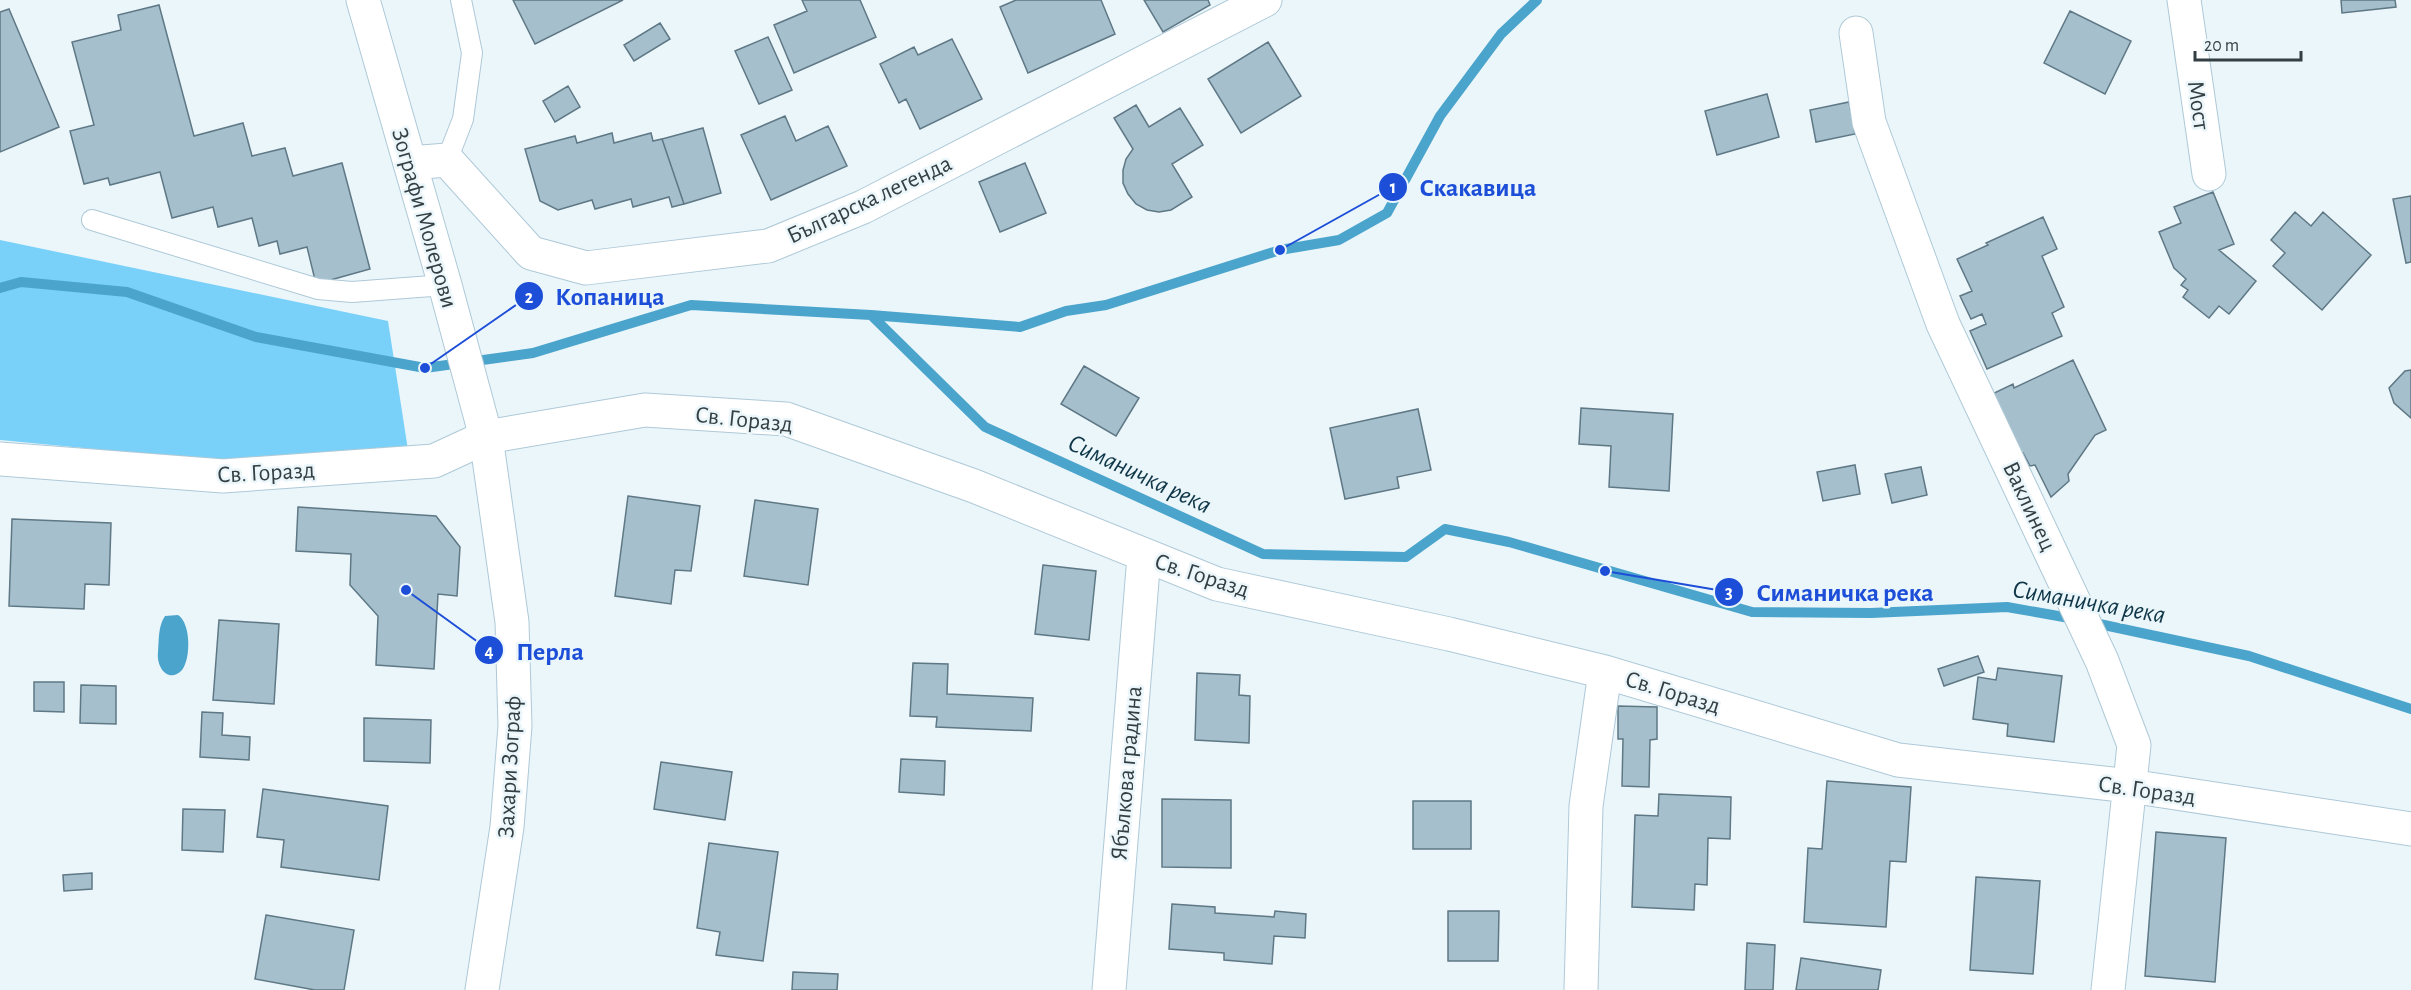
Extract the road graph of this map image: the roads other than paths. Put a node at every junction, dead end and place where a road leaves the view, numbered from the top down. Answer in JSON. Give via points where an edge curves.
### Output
{"nodes":[{"id":1,"x":363,"y":0,"type":"edge"},
{"id":2,"x":461,"y":0,"type":"edge"},
{"id":3,"x":1265,"y":0,"type":"edge"},
{"id":4,"x":2184,"y":0,"type":"edge"},
{"id":5,"x":1856,"y":33,"type":"dead end"},
{"id":6,"x":447,"y":160,"type":"junction"},
{"id":7,"x":410,"y":163,"type":"junction"},
{"id":8,"x":2209,"y":174,"type":"dead end"},
{"id":9,"x":92,"y":220,"type":"dead end"},
{"id":10,"x":445,"y":285,"type":"junction"},
{"id":11,"x":486,"y":437,"type":"junction"},
{"id":12,"x":0,"y":459,"type":"edge"},
{"id":13,"x":1144,"y":556,"type":"junction"},
{"id":14,"x":1605,"y":672,"type":"junction"},
{"id":15,"x":2130,"y":786,"type":"junction"},
{"id":16,"x":2411,"y":829,"type":"edge"},
{"id":17,"x":482,"y":990,"type":"edge"},
{"id":18,"x":1109,"y":990,"type":"edge"},
{"id":19,"x":1581,"y":990,"type":"edge"},
{"id":20,"x":2108,"y":990,"type":"edge"}],
"edges":[{"from":1,"to":7,"type":"street","name":"Зографи Молерови"},
{"from":2,"to":6,"type":"lane","via":[[472,53],[463,119]]},
{"from":3,"to":6,"type":"street","name":"Българска легенда","via":[[863,207],[768,246],[586,268],[531,254]]},
{"from":4,"to":8,"type":"street","name":"Мост"},
{"from":5,"to":15,"type":"street","name":"Ваклинец","via":[[1869,122],[1943,324],[2102,661],[2134,745]]},
{"from":6,"to":7,"type":"street"},
{"from":7,"to":10,"type":"street","name":"Зографи Молерови"},
{"from":9,"to":10,"type":"lane","via":[[318,289],[352,292]]},
{"from":10,"to":11,"type":"street","name":"Зографи Молерови"},
{"from":11,"to":12,"type":"street","name":"Св. Горазд","via":[[434,461],[223,476]]},
{"from":11,"to":13,"type":"street","name":"Св. Горазд","via":[[645,410],[786,419],[974,486]]},
{"from":11,"to":17,"type":"street","name":"Захари Зограф","via":[[512,622],[515,726],[507,827]]},
{"from":13,"to":14,"type":"street","name":"Св. Горазд","via":[[1216,584]]},
{"from":13,"to":18,"type":"street","name":"Ябълкова градина"},
{"from":14,"to":15,"type":"street","name":"Св. Горазд","via":[[1898,760]]},
{"from":14,"to":19,"type":"street","via":[[1586,806]]},
{"from":15,"to":16,"type":"street","name":"Св. Горазд"},
{"from":15,"to":20,"type":"street","name":"Ваклинец"}]}
